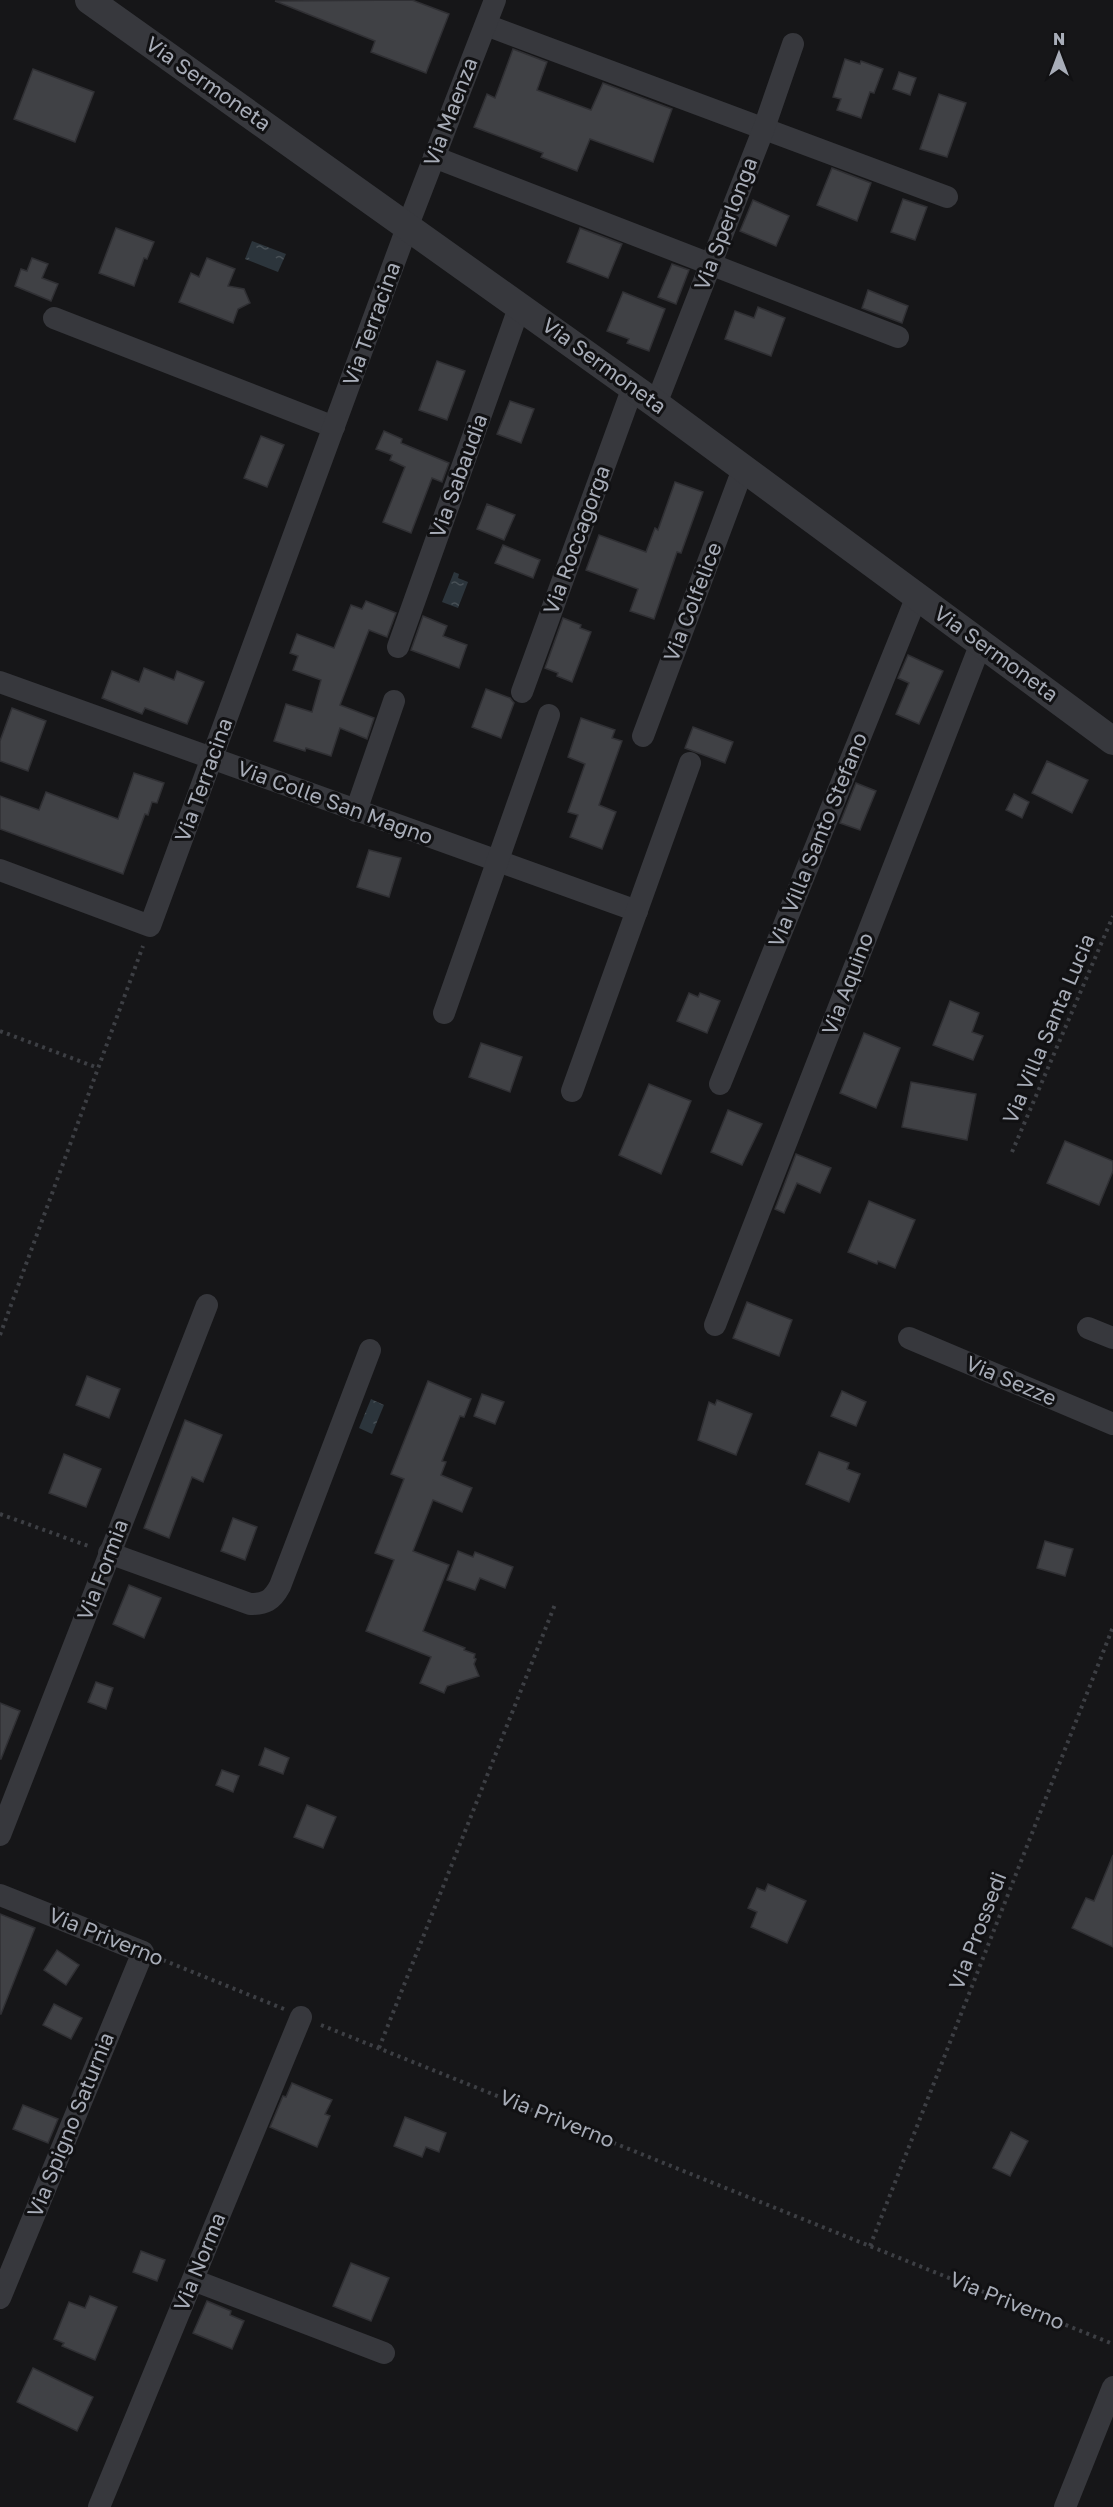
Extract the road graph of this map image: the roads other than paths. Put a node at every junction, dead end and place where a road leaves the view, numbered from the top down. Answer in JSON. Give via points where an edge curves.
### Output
{"nodes":[{"id":1,"x":89,"y":0,"type":"edge"},
{"id":2,"x":495,"y":0,"type":"edge"},
{"id":3,"x":486,"y":25,"type":"junction"},
{"id":4,"x":794,"y":44,"type":"dead end"},
{"id":5,"x":764,"y":128,"type":"junction"},
{"id":6,"x":434,"y":157,"type":"junction"},
{"id":7,"x":948,"y":196,"type":"dead end"},
{"id":8,"x":408,"y":225,"type":"junction"},
{"id":9,"x":710,"y":264,"type":"junction"},
{"id":10,"x":520,"y":305,"type":"junction"},
{"id":11,"x":54,"y":318,"type":"dead end"},
{"id":12,"x":898,"y":337,"type":"dead end"},
{"id":13,"x":633,"y":387,"type":"junction"},
{"id":14,"x":656,"y":404,"type":"junction"},
{"id":15,"x":334,"y":427,"type":"junction"},
{"id":16,"x":743,"y":469,"type":"junction"},
{"id":17,"x":917,"y":596,"type":"junction"},
{"id":18,"x":981,"y":643,"type":"junction"},
{"id":19,"x":398,"y":647,"type":"dead end"},
{"id":20,"x":0,"y":682,"type":"edge"},
{"id":21,"x":522,"y":692,"type":"dead end"},
{"id":22,"x":394,"y":701,"type":"dead end"},
{"id":23,"x":549,"y":715,"type":"dead end"},
{"id":24,"x":643,"y":736,"type":"dead end"},
{"id":25,"x":1113,"y":741,"type":"edge"},
{"id":26,"x":212,"y":759,"type":"junction"},
{"id":27,"x":690,"y":763,"type":"dead end"},
{"id":28,"x":356,"y":811,"type":"junction"},
{"id":29,"x":498,"y":861,"type":"junction"},
{"id":30,"x":0,"y":870,"type":"edge"},
{"id":31,"x":637,"y":911,"type":"junction"},
{"id":32,"x":444,"y":1013,"type":"dead end"},
{"id":33,"x":720,"y":1084,"type":"dead end"},
{"id":34,"x":572,"y":1091,"type":"dead end"},
{"id":35,"x":207,"y":1305,"type":"dead end"},
{"id":36,"x":715,"y":1325,"type":"dead end"},
{"id":37,"x":1088,"y":1328,"type":"dead end"},
{"id":38,"x":909,"y":1338,"type":"dead end"},
{"id":39,"x":1113,"y":1338,"type":"edge"},
{"id":40,"x":370,"y":1350,"type":"dead end"},
{"id":41,"x":1113,"y":1424,"type":"edge"},
{"id":42,"x":109,"y":1553,"type":"junction"},
{"id":43,"x":0,"y":1835,"type":"edge"},
{"id":44,"x":0,"y":1895,"type":"edge"},
{"id":45,"x":142,"y":1952,"type":"joint"},
{"id":46,"x":301,"y":2017,"type":"road end"},
{"id":47,"x":193,"y":2280,"type":"junction"},
{"id":48,"x":0,"y":2298,"type":"edge"},
{"id":49,"x":384,"y":2353,"type":"dead end"},
{"id":50,"x":1113,"y":2387,"type":"edge"},
{"id":51,"x":99,"y":2507,"type":"edge"},
{"id":52,"x":1065,"y":2507,"type":"edge"}],
"edges":[{"from":1,"to":8,"type":"street","name":"Via Sermoneta"},
{"from":2,"to":3,"type":"street","name":"Via Maenza"},
{"from":3,"to":5,"type":"street"},
{"from":3,"to":6,"type":"street","name":"Via Maenza"},
{"from":4,"to":5,"type":"street","name":"Via Sperlonga"},
{"from":5,"to":7,"type":"street"},
{"from":5,"to":9,"type":"street","name":"Via Sperlonga"},
{"from":6,"to":8,"type":"street","name":"Via Maenza"},
{"from":6,"to":9,"type":"street"},
{"from":8,"to":10,"type":"street","name":"Via Sermoneta"},
{"from":8,"to":15,"type":"street","name":"Via Terracina"},
{"from":9,"to":12,"type":"street"},
{"from":9,"to":14,"type":"street","name":"Via Sperlonga"},
{"from":10,"to":13,"type":"street","name":"Via Sermoneta"},
{"from":10,"to":19,"type":"street","name":"Via Sabaudia"},
{"from":11,"to":15,"type":"street"},
{"from":13,"to":14,"type":"street","name":"Via Sermoneta"},
{"from":13,"to":21,"type":"street","name":"Via Roccagorga"},
{"from":14,"to":16,"type":"street","name":"Via Sermoneta"},
{"from":15,"to":26,"type":"street","name":"Via Terracina"},
{"from":16,"to":17,"type":"street","name":"Via Sermoneta"},
{"from":16,"to":24,"type":"street","name":"Via Colfelice"},
{"from":17,"to":18,"type":"street","name":"Via Sermoneta"},
{"from":17,"to":33,"type":"street","name":"Via Villa Santo Stefano"},
{"from":18,"to":25,"type":"street","name":"Via Sermoneta"},
{"from":18,"to":36,"type":"street","name":"Via Aquino"},
{"from":20,"to":26,"type":"street","name":"Via Colle San Magno"},
{"from":22,"to":28,"type":"street"},
{"from":23,"to":29,"type":"street"},
{"from":26,"to":28,"type":"street","name":"Via Colle San Magno"},
{"from":26,"to":30,"type":"street","name":"Via Terracina","via":[[150,926]]},
{"from":27,"to":31,"type":"street"},
{"from":28,"to":29,"type":"street","name":"Via Colle San Magno"},
{"from":29,"to":31,"type":"street","name":"Via Colle San Magno"},
{"from":29,"to":32,"type":"street"},
{"from":31,"to":34,"type":"street"},
{"from":35,"to":42,"type":"street","name":"Via Formia"},
{"from":37,"to":39,"type":"street"},
{"from":38,"to":41,"type":"street","name":"Via Sezze"},
{"from":40,"to":42,"type":"street","via":[[280,1586],[272,1598],[250,1604]]},
{"from":42,"to":43,"type":"street","name":"Via Formia"},
{"from":44,"to":45,"type":"street","name":"Via Priverno"},
{"from":45,"to":48,"type":"street","name":"Via Spigno Saturnia"},
{"from":46,"to":47,"type":"street","name":"Via Norma"},
{"from":47,"to":49,"type":"street"},
{"from":47,"to":51,"type":"street","name":"Via Norma"},
{"from":50,"to":52,"type":"street"}]}
